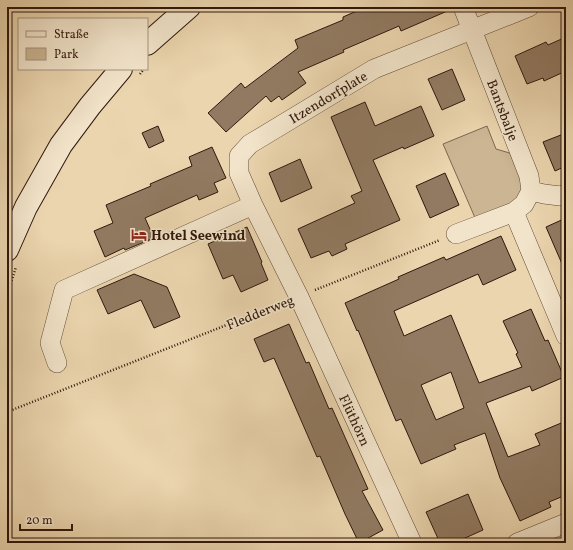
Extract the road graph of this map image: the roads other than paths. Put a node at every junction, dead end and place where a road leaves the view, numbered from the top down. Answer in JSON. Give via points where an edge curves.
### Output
{"nodes":[{"id":1,"x":189,"y":7,"type":"edge"},
{"id":2,"x":463,"y":7,"type":"edge"},
{"id":3,"x":528,"y":7,"type":"edge"},
{"id":4,"x":472,"y":29,"type":"junction"},
{"id":5,"x":148,"y":43,"type":"edge"},
{"id":6,"x":120,"y":70,"type":"edge"},
{"id":7,"x":531,"y":191,"type":"junction"},
{"id":8,"x":566,"y":194,"type":"edge"},
{"id":9,"x":253,"y":205,"type":"junction"},
{"id":10,"x":514,"y":212,"type":"junction"},
{"id":11,"x":456,"y":234,"type":"road end"},
{"id":12,"x":7,"y":250,"type":"edge"},
{"id":13,"x":298,"y":297,"type":"joint"},
{"id":14,"x":566,"y":336,"type":"edge"},
{"id":15,"x":57,"y":363,"type":"dead end"},
{"id":16,"x":566,"y":523,"type":"edge"},
{"id":17,"x":412,"y":543,"type":"edge"},
{"id":18,"x":517,"y":543,"type":"edge"}],
"edges":[{"from":1,"to":5,"type":"street"},
{"from":2,"to":4,"type":"street","name":"Bantsbalje"},
{"from":3,"to":4,"type":"street"},
{"from":4,"to":7,"type":"street","name":"Bantsbalje","via":[[529,176]]},
{"from":4,"to":9,"type":"street","name":"Itzendorfplate","via":[[374,69],[250,144],[239,156],[239,173]]},
{"from":6,"to":12,"type":"street","via":[[61,145],[26,207]]},
{"from":7,"to":8,"type":"street","via":[[560,196]]},
{"from":7,"to":10,"type":"street","via":[[524,204]]},
{"from":9,"to":13,"type":"street","name":"Itzendorfplate"},
{"from":9,"to":15,"type":"street","via":[[64,290],[50,343]]},
{"from":10,"to":11,"type":"street"},
{"from":10,"to":14,"type":"street"},
{"from":13,"to":17,"type":"street","name":"Flüthörn"},
{"from":16,"to":18,"type":"street"}]}
